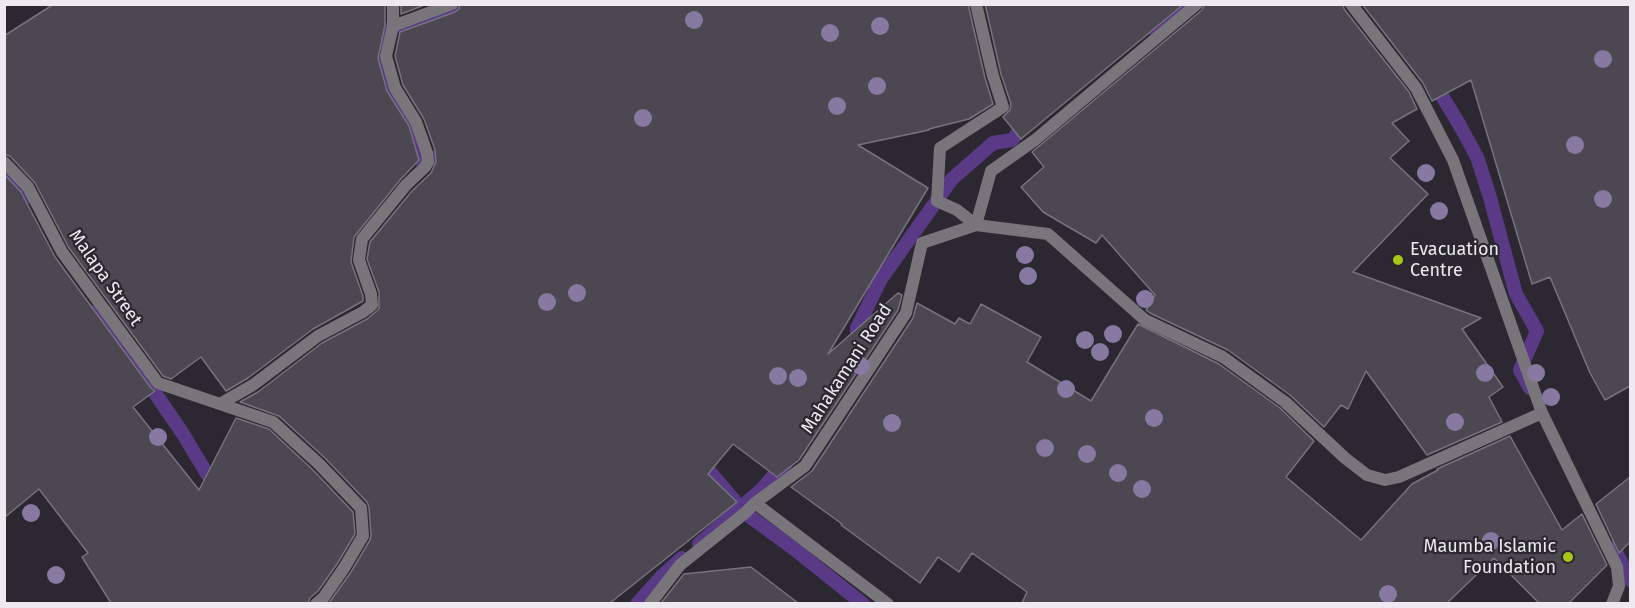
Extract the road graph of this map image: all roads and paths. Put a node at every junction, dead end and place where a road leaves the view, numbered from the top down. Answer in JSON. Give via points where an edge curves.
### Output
{"nodes":[{"id":1,"x":393,"y":4,"type":"edge"},
{"id":2,"x":452,"y":4,"type":"edge"},
{"id":3,"x":976,"y":4,"type":"edge"},
{"id":4,"x":1197,"y":4,"type":"edge"},
{"id":5,"x":1351,"y":4,"type":"edge"},
{"id":6,"x":393,"y":26,"type":"junction"},
{"id":7,"x":4,"y":162,"type":"edge"},
{"id":8,"x":976,"y":225,"type":"junction"},
{"id":9,"x":220,"y":405,"type":"junction"},
{"id":10,"x":1542,"y":413,"type":"junction"},
{"id":11,"x":755,"y":503,"type":"junction"},
{"id":12,"x":316,"y":603,"type":"edge"},
{"id":13,"x":650,"y":603,"type":"edge"},
{"id":14,"x":888,"y":603,"type":"edge"},
{"id":15,"x":1612,"y":603,"type":"edge"}],
"edges":[{"from":1,"to":6,"type":"street"},
{"from":2,"to":6,"type":"street"},
{"from":3,"to":8,"type":"street","via":[[1003,107],[940,148],[937,201]]},
{"from":4,"to":8,"type":"street","via":[[1035,140],[991,171]]},
{"from":5,"to":10,"type":"street","via":[[1416,88],[1453,160]]},
{"from":6,"to":9,"type":"street","via":[[386,56],[395,88],[416,122],[428,162],[363,239],[359,260],[372,304],[318,336]]},
{"from":7,"to":9,"type":"street","name":"Malapa Street","via":[[28,187],[62,252],[158,383]]},
{"from":8,"to":10,"type":"street","via":[[1048,234],[1145,320],[1223,357],[1286,402],[1367,476],[1385,480],[1400,477]]},
{"from":8,"to":11,"type":"street","name":"Mahakamani Road","via":[[922,243],[906,313],[900,323],[806,466]]},
{"from":9,"to":12,"type":"street","via":[[273,422],[361,508],[363,536],[324,597]]},
{"from":10,"to":15,"type":"street","via":[[1617,567],[1619,586]]},
{"from":11,"to":13,"type":"street","name":"Mahakamani Road","via":[[680,565]]},
{"from":11,"to":14,"type":"street"}]}
